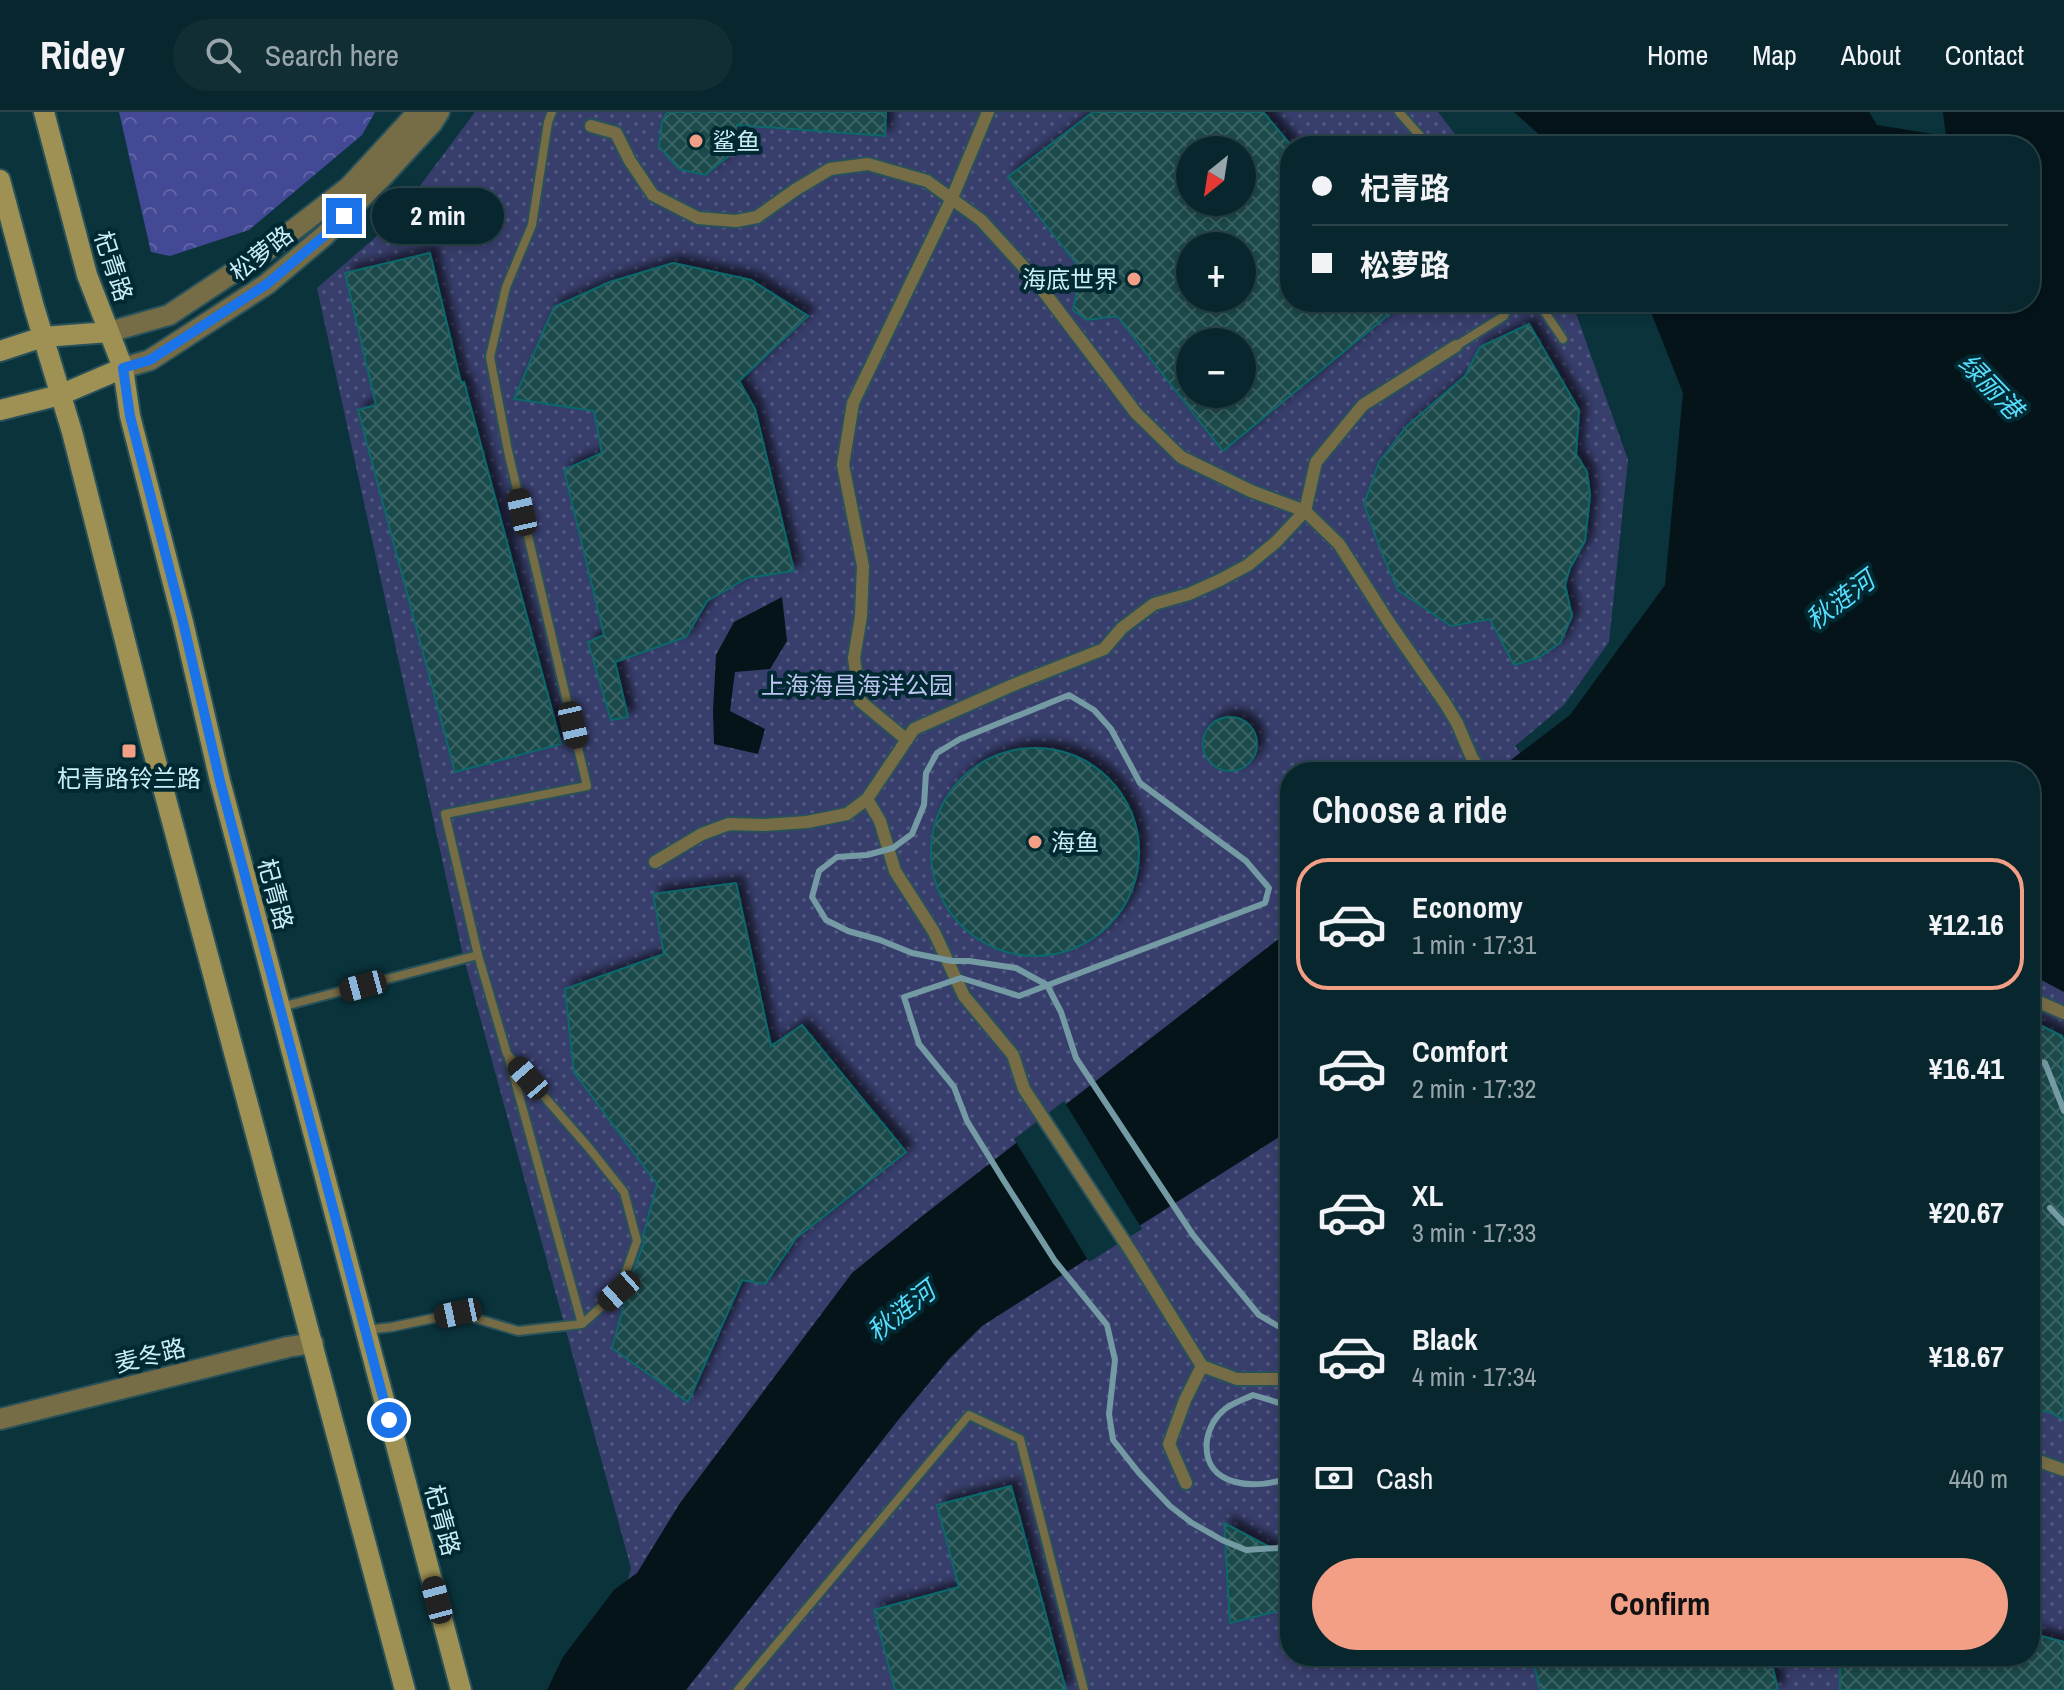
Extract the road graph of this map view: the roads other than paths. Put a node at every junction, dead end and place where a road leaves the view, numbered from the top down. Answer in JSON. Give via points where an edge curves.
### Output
{"nodes":[{"id":1,"x":44,"y":112,"type":"edge"},
{"id":2,"x":418,"y":112,"type":"edge"},
{"id":3,"x":439,"y":112,"type":"edge"},
{"id":4,"x":552,"y":112,"type":"edge"},
{"id":5,"x":988,"y":112,"type":"edge"},
{"id":6,"x":1399,"y":112,"type":"edge"},
{"id":7,"x":591,"y":126,"type":"dead end"},
{"id":8,"x":1420,"y":136,"type":"edge"},
{"id":9,"x":0,"y":180,"type":"edge"},
{"id":10,"x":952,"y":198,"type":"junction"},
{"id":11,"x":1506,"y":312,"type":"edge"},
{"id":12,"x":1545,"y":312,"type":"edge"},
{"id":13,"x":109,"y":332,"type":"junction"},
{"id":14,"x":43,"y":337,"type":"junction"},
{"id":15,"x":1563,"y":339,"type":"dead end"},
{"id":16,"x":1456,"y":346,"type":"joint"},
{"id":17,"x":0,"y":351,"type":"edge"},
{"id":18,"x":123,"y":368,"type":"junction"},
{"id":19,"x":60,"y":395,"type":"junction"},
{"id":20,"x":0,"y":410,"type":"edge"},
{"id":21,"x":1305,"y":511,"type":"junction"},
{"id":22,"x":907,"y":740,"type":"junction"},
{"id":23,"x":1475,"y":762,"type":"edge"},
{"id":24,"x":867,"y":799,"type":"junction"},
{"id":25,"x":655,"y":862,"type":"dead end"},
{"id":26,"x":478,"y":955,"type":"junction"},
{"id":27,"x":2040,"y":1002,"type":"edge"},
{"id":28,"x":279,"y":1007,"type":"junction"},
{"id":29,"x":2064,"y":1013,"type":"edge"},
{"id":30,"x":507,"y":1054,"type":"junction"},
{"id":31,"x":582,"y":1324,"type":"junction"},
{"id":32,"x":366,"y":1330,"type":"junction"},
{"id":33,"x":313,"y":1343,"type":"junction"},
{"id":34,"x":1202,"y":1366,"type":"junction"},
{"id":35,"x":1280,"y":1379,"type":"edge"},
{"id":36,"x":0,"y":1419,"type":"edge"},
{"id":37,"x":2040,"y":1462,"type":"edge"},
{"id":38,"x":2064,"y":1470,"type":"edge"},
{"id":39,"x":1186,"y":1483,"type":"dead end"},
{"id":40,"x":405,"y":1690,"type":"edge"},
{"id":41,"x":461,"y":1690,"type":"edge"},
{"id":42,"x":738,"y":1690,"type":"edge"},
{"id":43,"x":1084,"y":1690,"type":"edge"}],
"edges":[{"from":1,"to":13,"type":"main road","name":"杞青路","via":[[87,275]]},
{"from":2,"to":13,"type":"street","name":"松萝路","via":[[349,187],[270,248],[169,315]]},
{"from":3,"to":18,"type":"street","name":"松萝路","via":[[334,226],[267,284],[150,360]]},
{"from":4,"to":26,"type":"lane","via":[[532,225],[506,287],[490,357],[587,786],[445,814]]},
{"from":5,"to":10,"type":"street"},
{"from":6,"to":8,"type":"lane"},
{"from":7,"to":10,"type":"street","via":[[616,133],[653,195],[698,218],[757,217],[830,169],[868,164],[927,181]]},
{"from":9,"to":14,"type":"main road"},
{"from":10,"to":21,"type":"street","via":[[981,220],[1032,276],[1136,413],[1181,457]]},
{"from":10,"to":22,"type":"street","via":[[853,403],[843,465],[863,566],[854,658],[860,701]]},
{"from":11,"to":16,"type":"lane"},
{"from":12,"to":15,"type":"lane"},
{"from":13,"to":14,"type":"main road"},
{"from":13,"to":18,"type":"main road","name":"杞青路"},
{"from":14,"to":17,"type":"main road"},
{"from":14,"to":19,"type":"main road"},
{"from":16,"to":21,"type":"street","via":[[1363,405],[1316,462]]},
{"from":18,"to":19,"type":"main road"},
{"from":18,"to":28,"type":"main road","name":"杞青路","via":[[130,416]]},
{"from":19,"to":20,"type":"main road"},
{"from":19,"to":33,"type":"main road"},
{"from":21,"to":22,"type":"street","via":[[1248,565],[1189,594],[1154,604],[1104,649],[914,729]]},
{"from":21,"to":23,"type":"street","via":[[1339,544],[1445,703]]},
{"from":22,"to":24,"type":"street"},
{"from":24,"to":25,"type":"street","via":[[847,814],[807,822],[729,824]]},
{"from":24,"to":34,"type":"street","via":[[880,821],[895,871],[934,932],[964,996],[1013,1055],[1024,1089]]},
{"from":26,"to":28,"type":"lane"},
{"from":26,"to":30,"type":"lane"},
{"from":27,"to":29,"type":"street"},
{"from":28,"to":32,"type":"main road","name":"杞青路"},
{"from":30,"to":31,"type":"lane"},
{"from":30,"to":31,"type":"lane","via":[[624,1192],[637,1241],[619,1291]]},
{"from":31,"to":32,"type":"lane","via":[[518,1331],[458,1313]]},
{"from":32,"to":41,"type":"main road","name":"杞青路"},
{"from":33,"to":36,"type":"street","name":"麦冬路"},
{"from":33,"to":40,"type":"main road"},
{"from":34,"to":35,"type":"street","via":[[1237,1379]]},
{"from":34,"to":39,"type":"street","via":[[1169,1444]]},
{"from":37,"to":38,"type":"street"},
{"from":42,"to":43,"type":"lane","via":[[969,1415],[1020,1439]]}]}
